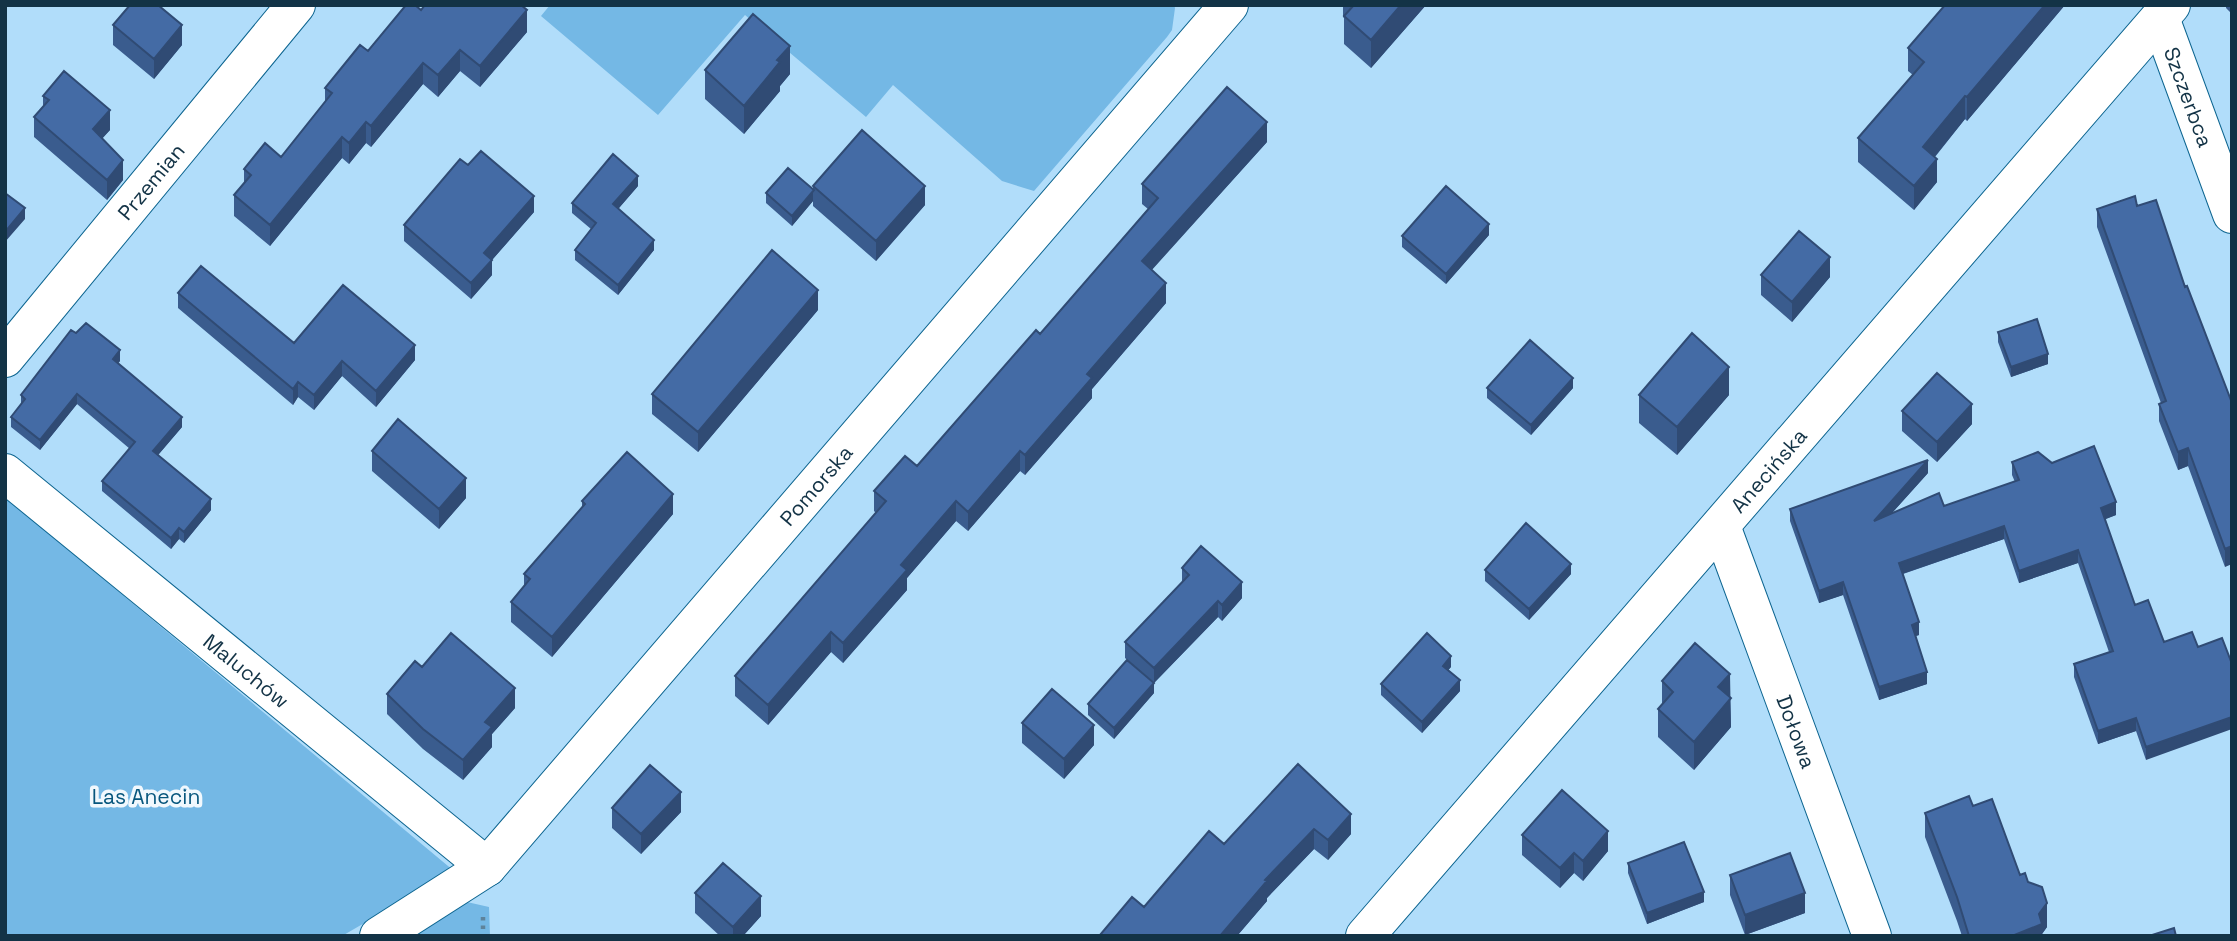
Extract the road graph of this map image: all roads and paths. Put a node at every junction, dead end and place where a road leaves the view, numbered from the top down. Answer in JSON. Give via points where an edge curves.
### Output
{"nodes":[{"id":1,"x":296,"y":5,"type":"edge"},
{"id":2,"x":1221,"y":8,"type":"edge"},
{"id":3,"x":2166,"y":11,"type":"edge"},
{"id":4,"x":2232,"y":215,"type":"edge"},
{"id":5,"x":5,"y":358,"type":"edge"},
{"id":6,"x":5,"y":473,"type":"edge"},
{"id":7,"x":1721,"y":526,"type":"junction"},
{"id":8,"x":487,"y":867,"type":"junction"},
{"id":9,"x":379,"y":936,"type":"edge"},
{"id":10,"x":1365,"y":936,"type":"edge"},
{"id":11,"x":1872,"y":936,"type":"edge"}],
"edges":[{"from":1,"to":5,"type":"street","name":"Przemian"},
{"from":2,"to":8,"type":"street","name":"Pomorska"},
{"from":3,"to":4,"type":"street","name":"Szczerbca"},
{"from":3,"to":7,"type":"street","name":"Anecińska"},
{"from":6,"to":8,"type":"street","name":"Maluchów"},
{"from":7,"to":10,"type":"street","name":"Anecińska"},
{"from":7,"to":11,"type":"street","name":"Dołowa"},
{"from":8,"to":9,"type":"street","name":"Pomorska"}]}
